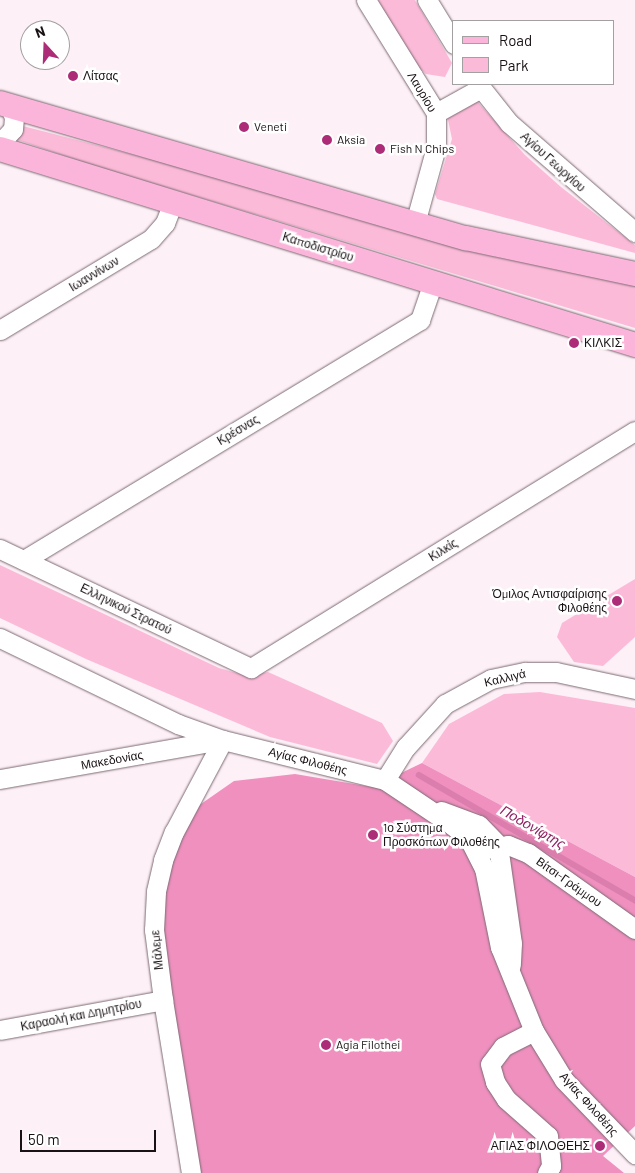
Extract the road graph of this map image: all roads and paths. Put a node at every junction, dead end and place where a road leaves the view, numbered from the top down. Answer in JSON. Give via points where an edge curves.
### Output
{"nodes":[{"id":1,"x":366,"y":0,"type":"edge"},
{"id":2,"x":427,"y":0,"type":"edge"},
{"id":3,"x":452,"y":41,"type":"edge"},
{"id":4,"x":480,"y":86,"type":"edge"},
{"id":5,"x":4,"y":104,"type":"edge"},
{"id":6,"x":436,"y":114,"type":"junction"},
{"id":7,"x":0,"y":143,"type":"edge"},
{"id":8,"x":0,"y":149,"type":"edge"},
{"id":9,"x":174,"y":202,"type":"junction"},
{"id":10,"x":415,"y":223,"type":"junction"},
{"id":11,"x":635,"y":232,"type":"edge"},
{"id":12,"x":635,"y":274,"type":"edge"},
{"id":13,"x":433,"y":283,"type":"junction"},
{"id":14,"x":0,"y":330,"type":"edge"},
{"id":15,"x":635,"y":346,"type":"edge"},
{"id":16,"x":635,"y":431,"type":"edge"},
{"id":17,"x":0,"y":549,"type":"edge"},
{"id":18,"x":24,"y":560,"type":"junction"},
{"id":19,"x":0,"y":638,"type":"edge"},
{"id":20,"x":251,"y":668,"type":"joint"},
{"id":21,"x":635,"y":689,"type":"edge"},
{"id":22,"x":178,"y":724,"type":"junction"},
{"id":23,"x":223,"y":740,"type":"junction"},
{"id":24,"x":178,"y":748,"type":"junction"},
{"id":25,"x":0,"y":779,"type":"edge"},
{"id":26,"x":385,"y":780,"type":"junction"},
{"id":27,"x":432,"y":809,"type":"junction"},
{"id":28,"x":498,"y":846,"type":"junction"},
{"id":29,"x":477,"y":852,"type":"junction"},
{"id":30,"x":635,"y":929,"type":"edge"},
{"id":31,"x":511,"y":969,"type":"junction"},
{"id":32,"x":163,"y":1000,"type":"junction"},
{"id":33,"x":0,"y":1030,"type":"edge"},
{"id":34,"x":534,"y":1031,"type":"junction"},
{"id":35,"x":635,"y":1154,"type":"edge"},
{"id":36,"x":191,"y":1173,"type":"edge"},
{"id":37,"x":547,"y":1173,"type":"edge"}],
"edges":[{"from":1,"to":6,"type":"street","name":"Λαυρίου"},
{"from":2,"to":3,"type":"street"},
{"from":4,"to":6,"type":"street"},
{"from":4,"to":11,"type":"street","name":"Αγίου Γεωργίου","via":[[510,123]]},
{"from":5,"to":7,"type":"street","via":[[14,117],[13,129]]},
{"from":5,"to":10,"type":"main road"},
{"from":6,"to":10,"type":"street","name":"Λαυρίου","via":[[436,147]]},
{"from":8,"to":9,"type":"main road","name":"Καποδιστρίου"},
{"from":9,"to":13,"type":"main road","name":"Καποδιστρίου"},
{"from":9,"to":14,"type":"street","name":"Ιωαννίνων","via":[[165,223],[151,239]]},
{"from":10,"to":12,"type":"main road","via":[[466,238]]},
{"from":13,"to":15,"type":"main road","name":"Καποδιστρίου"},
{"from":13,"to":18,"type":"street","name":"Κρέσνας","via":[[420,320]]},
{"from":16,"to":20,"type":"street","name":"Κιλκίς"},
{"from":17,"to":18,"type":"street","name":"Ελληνικού Στρατού"},
{"from":18,"to":20,"type":"street","name":"Ελληνικού Στρατού"},
{"from":19,"to":22,"type":"street","name":"Αγίας Φιλοθέης"},
{"from":21,"to":26,"type":"street","name":"Καλλιγά","via":[[556,672],[525,672],[491,679],[445,704],[406,746]]},
{"from":22,"to":23,"type":"street","name":"Αγίας Φιλοθέης"},
{"from":22,"to":24,"type":"street","via":[[184,742]]},
{"from":23,"to":24,"type":"street","name":"Μακεδονίας"},
{"from":23,"to":26,"type":"street","name":"Αγίας Φιλοθέης"},
{"from":23,"to":32,"type":"street","name":"Μάλεμε","via":[[163,860],[156,891],[154,930]]},
{"from":24,"to":25,"type":"street","name":"Μακεδονίας"},
{"from":26,"to":27,"type":"street","name":"Αγίας Φιλοθέης"},
{"from":27,"to":28,"type":"street","name":"Αγίας Φιλοθέης","via":[[479,824]]},
{"from":27,"to":29,"type":"street","name":"Αγίας Φιλοθέης","via":[[469,839]]},
{"from":28,"to":29,"type":"street"},
{"from":28,"to":30,"type":"street","name":"Βίτσι-Γράμμου","via":[[508,845],[528,853]]},
{"from":28,"to":31,"type":"street","name":"Αγίας Φιλοθέης","via":[[512,943]]},
{"from":29,"to":31,"type":"street","name":"Αγίας Φιλοθέης","via":[[484,868],[500,947]]},
{"from":31,"to":34,"type":"street","name":"Αγίας Φιλοθέης"},
{"from":32,"to":33,"type":"street","name":"Καραολή και Δημητρίου"},
{"from":32,"to":36,"type":"street","name":"Μάλεμε"},
{"from":34,"to":35,"type":"street","name":"Αγίας Φιλοθέης","via":[[564,1080]]},
{"from":34,"to":37,"type":"street","via":[[503,1047],[490,1064],[494,1082],[506,1099],[548,1136],[551,1166]]}]}
